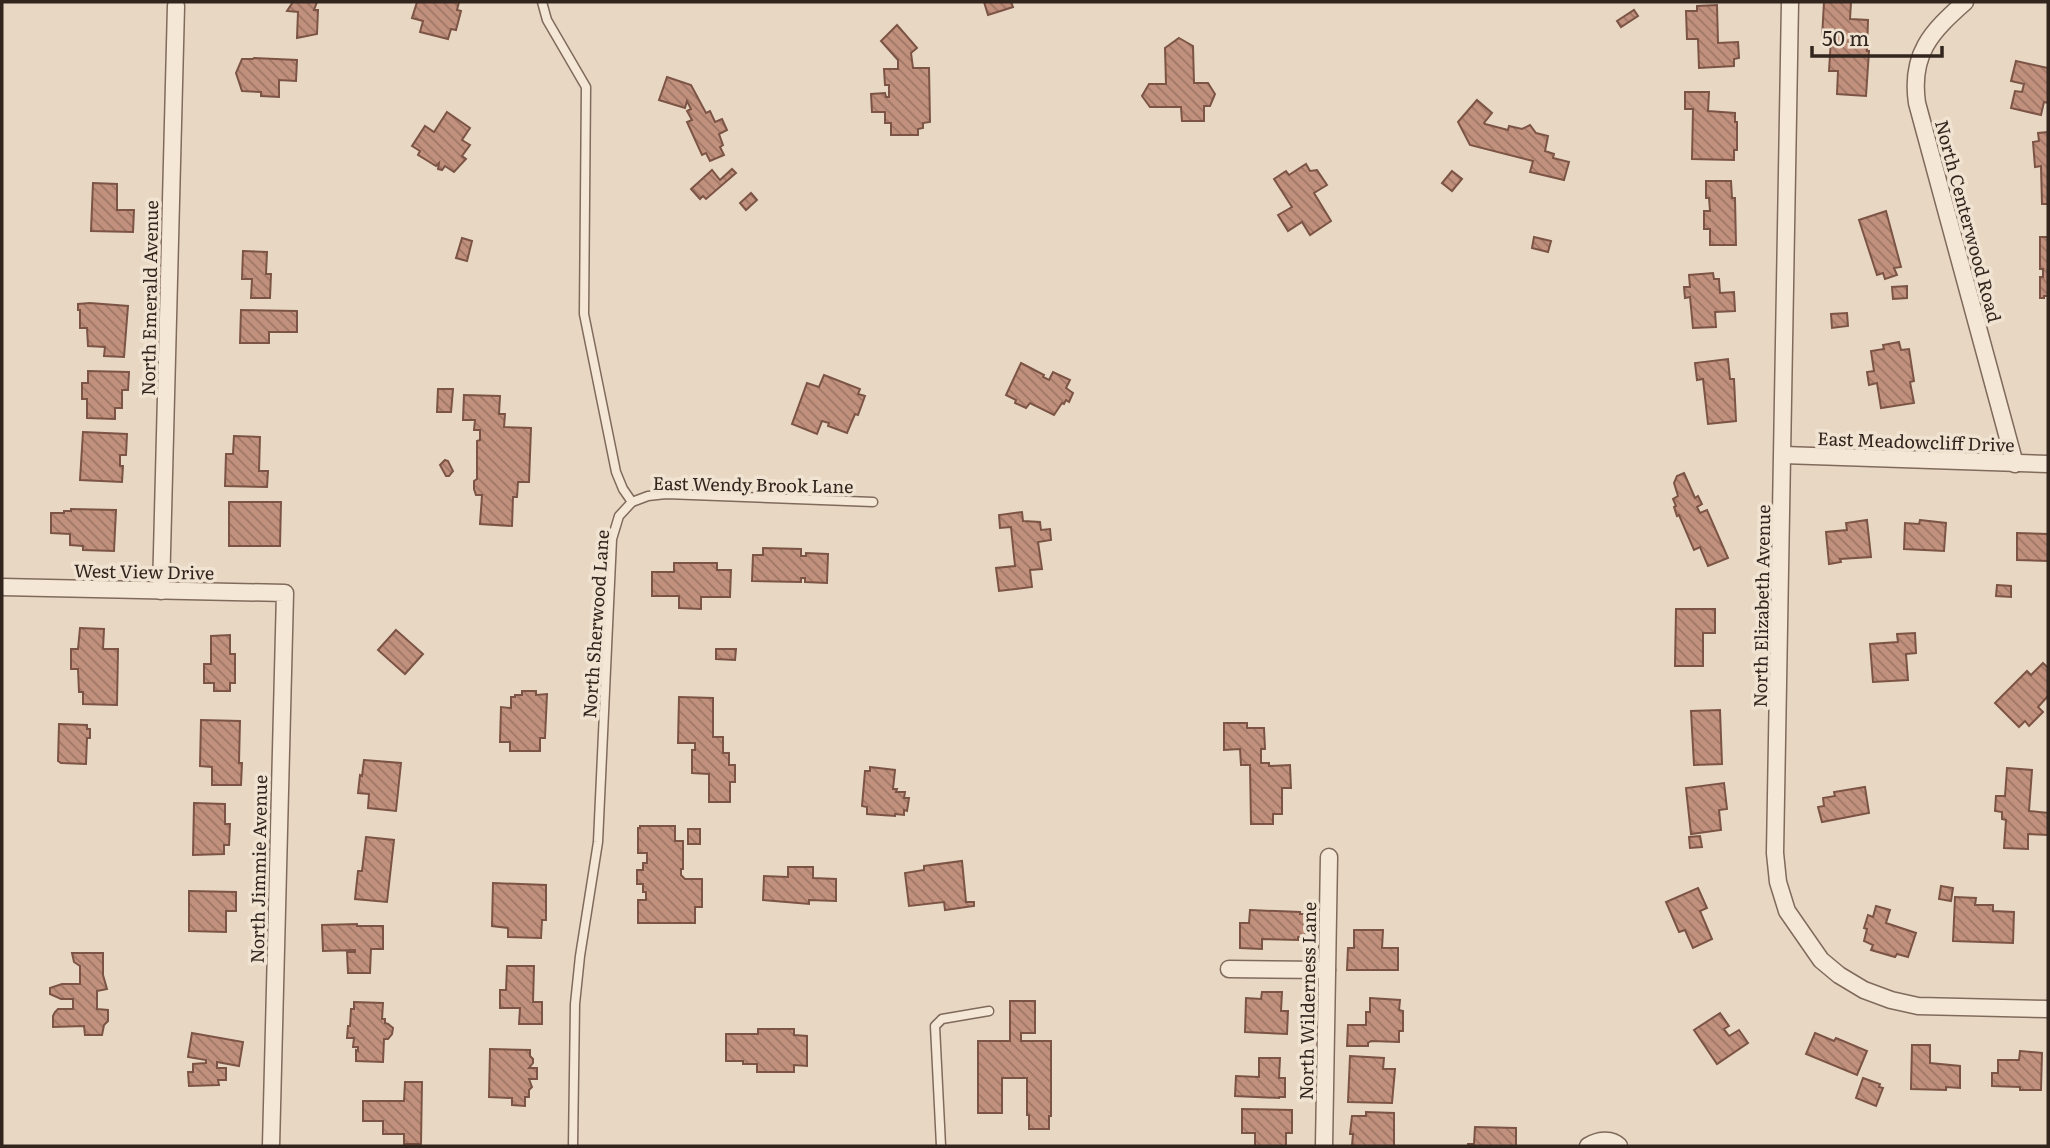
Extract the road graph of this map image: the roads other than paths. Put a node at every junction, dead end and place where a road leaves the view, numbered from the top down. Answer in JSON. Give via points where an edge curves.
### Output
{"nodes":[{"id":1,"x":542,"y":2,"type":"edge"},
{"id":2,"x":1790,"y":2,"type":"edge"},
{"id":3,"x":1965,"y":2,"type":"edge"},
{"id":4,"x":176,"y":6,"type":"dead end"},
{"id":5,"x":1783,"y":455,"type":"junction"},
{"id":6,"x":2015,"y":464,"type":"junction"},
{"id":7,"x":2048,"y":464,"type":"edge"},
{"id":8,"x":632,"y":502,"type":"junction"},
{"id":9,"x":873,"y":502,"type":"dead end"},
{"id":10,"x":2,"y":587,"type":"edge"},
{"id":11,"x":161,"y":591,"type":"junction"},
{"id":12,"x":285,"y":593,"type":"joint"},
{"id":13,"x":1329,"y":857,"type":"dead end"},
{"id":14,"x":1228,"y":969,"type":"dead end"},
{"id":15,"x":1327,"y":970,"type":"junction"},
{"id":16,"x":2048,"y":1009,"type":"edge"},
{"id":17,"x":989,"y":1011,"type":"dead end"},
{"id":18,"x":271,"y":1146,"type":"edge"},
{"id":19,"x":573,"y":1146,"type":"edge"},
{"id":20,"x":941,"y":1146,"type":"edge"},
{"id":21,"x":1324,"y":1146,"type":"edge"},
{"id":22,"x":1588,"y":1146,"type":"edge"},
{"id":23,"x":1619,"y":1146,"type":"edge"}],
"edges":[{"from":1,"to":8,"type":"lane","via":[[547,20],[586,87],[584,314],[616,472]]},
{"from":2,"to":5,"type":"street","name":"North Elizabeth Avenue"},
{"from":3,"to":6,"type":"street","name":"North Centerwood Road","via":[[1926,43],[1915,86]]},
{"from":4,"to":11,"type":"street","name":"North Emerald Avenue"},
{"from":5,"to":6,"type":"street","name":"East Meadowcliff Drive"},
{"from":5,"to":16,"type":"street","name":"North Elizabeth Avenue","via":[[1775,853],[1787,911],[1821,960],[1864,990],[1918,1006]]},
{"from":6,"to":7,"type":"street","name":"East Meadowcliff Drive"},
{"from":8,"to":9,"type":"lane","name":"East Wendy Brook Lane","via":[[666,494]]},
{"from":8,"to":19,"type":"lane","name":"North Sherwood Lane","via":[[619,516],[612,539],[598,842],[575,1004]]},
{"from":10,"to":11,"type":"street","name":"West View Drive"},
{"from":11,"to":12,"type":"street","name":"West View Drive"},
{"from":12,"to":18,"type":"street","name":"North Jimmie Avenue"},
{"from":13,"to":15,"type":"street","name":"North Wilderness Lane"},
{"from":14,"to":15,"type":"street"},
{"from":15,"to":21,"type":"street","name":"North Wilderness Lane"},
{"from":17,"to":20,"type":"lane","via":[[942,1018],[935,1026]]},
{"from":22,"to":23,"type":"street","via":[[1607,1141]]}]}
